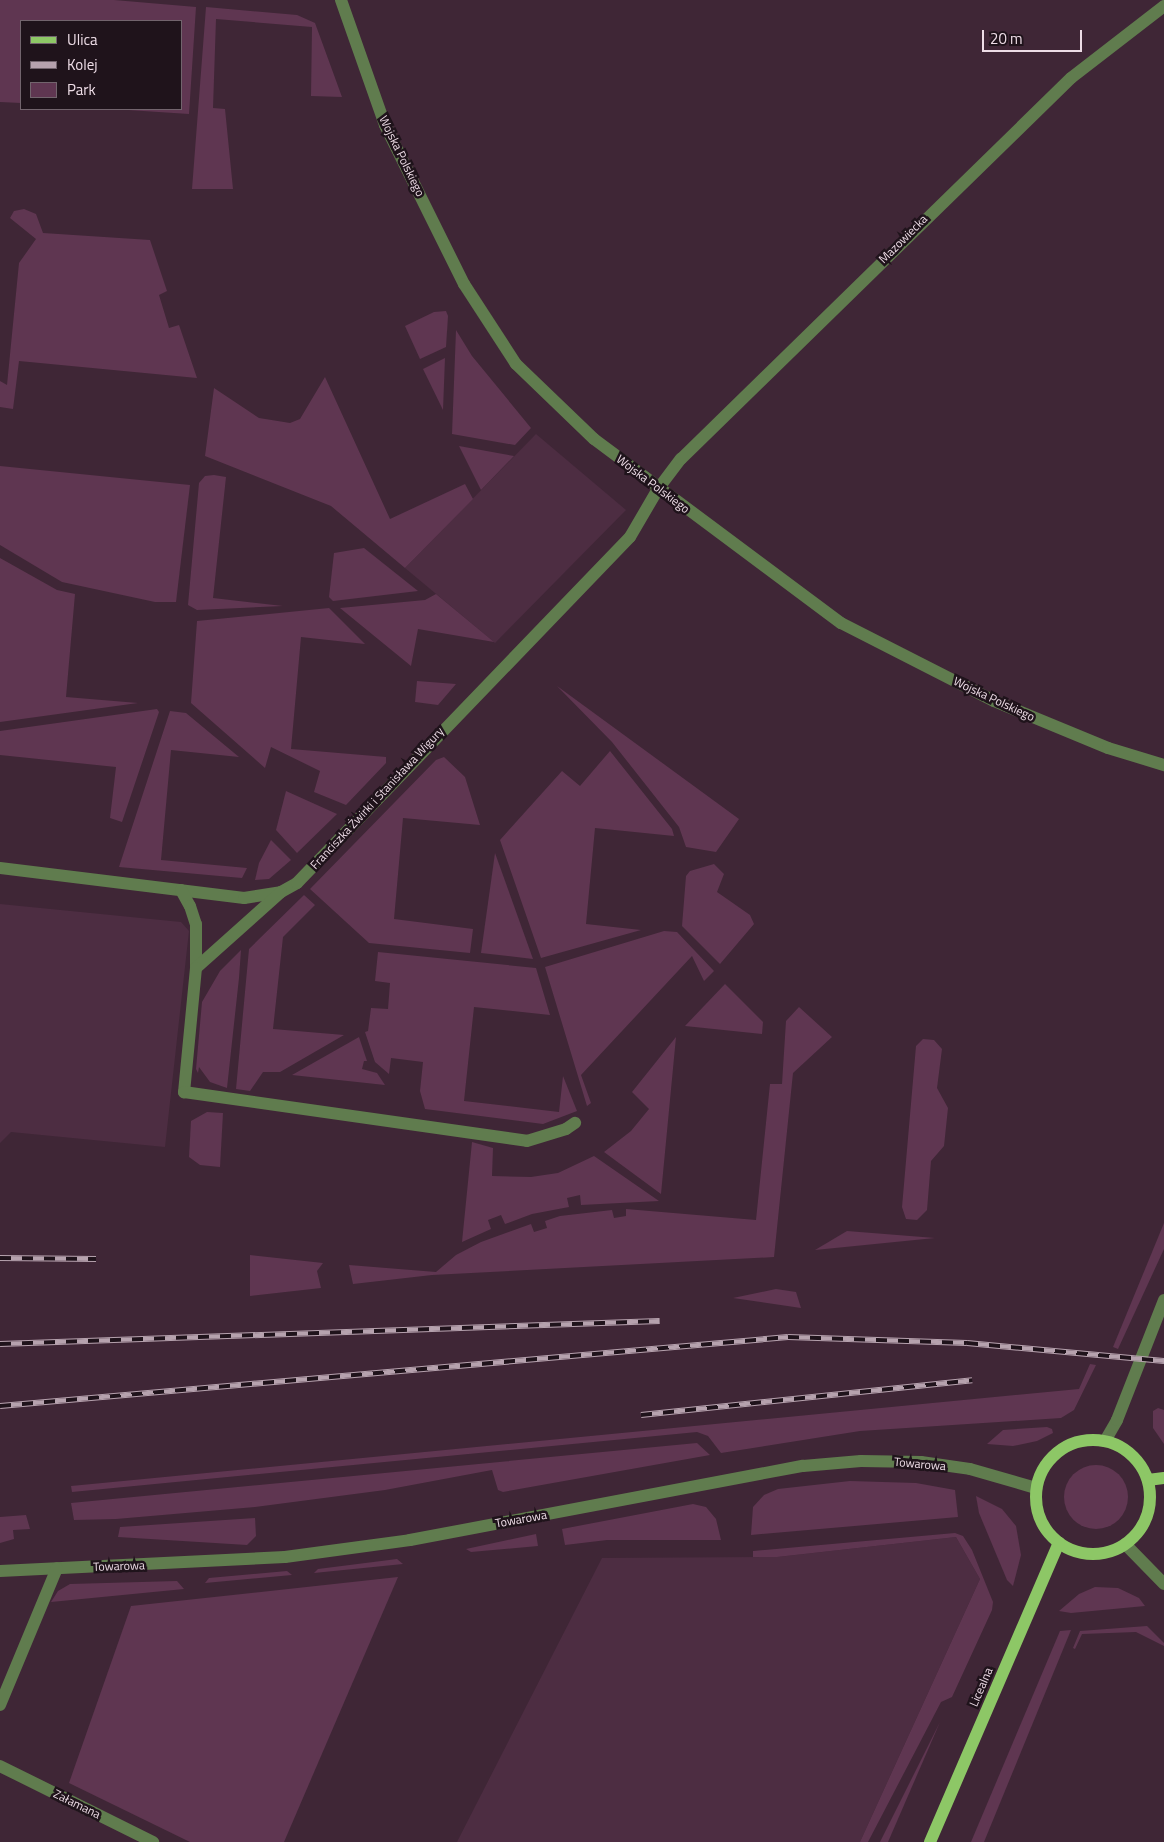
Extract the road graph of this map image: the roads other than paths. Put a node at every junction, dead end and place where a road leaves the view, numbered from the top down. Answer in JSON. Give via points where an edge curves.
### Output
{"nodes":[{"id":1,"x":341,"y":0,"type":"edge"},
{"id":2,"x":1164,"y":6,"type":"edge"},
{"id":3,"x":658,"y":489,"type":"junction"},
{"id":4,"x":1164,"y":765,"type":"edge"},
{"id":5,"x":0,"y":868,"type":"edge"},
{"id":6,"x":180,"y":890,"type":"junction"},
{"id":7,"x":281,"y":892,"type":"junction"},
{"id":8,"x":196,"y":968,"type":"junction"},
{"id":9,"x":575,"y":1122,"type":"dead end"},
{"id":10,"x":1164,"y":1300,"type":"edge"},
{"id":11,"x":1105,"y":1441,"type":"junction"},
{"id":12,"x":1164,"y":1478,"type":"edge"},
{"id":13,"x":1148,"y":1480,"type":"junction"},
{"id":14,"x":1036,"y":1488,"type":"junction"},
{"id":15,"x":1059,"y":1543,"type":"junction"},
{"id":16,"x":1125,"y":1544,"type":"junction"},
{"id":17,"x":57,"y":1568,"type":"junction"},
{"id":18,"x":0,"y":1571,"type":"edge"},
{"id":19,"x":1164,"y":1584,"type":"edge"},
{"id":20,"x":0,"y":1705,"type":"edge"},
{"id":21,"x":0,"y":1766,"type":"edge"},
{"id":22,"x":154,"y":1842,"type":"edge"},
{"id":23,"x":930,"y":1842,"type":"edge"}],
"edges":[{"from":1,"to":3,"type":"street","name":"Wojska Polskiego","via":[[385,124],[464,284],[516,364],[594,439]]},
{"from":2,"to":3,"type":"street","name":"Mazowiecka","via":[[1071,78],[988,156],[681,459]]},
{"from":3,"to":4,"type":"street","name":"Wojska Polskiego","via":[[841,624],[994,701],[1108,748]]},
{"from":3,"to":7,"type":"street","name":"Franciszka Żwirki i Stanisława Wigury","via":[[630,537],[297,883]]},
{"from":5,"to":6,"type":"street","name":"Franciszka Żwirki i Stanisława Wigury"},
{"from":6,"to":7,"type":"street","name":"Franciszka Żwirki i Stanisława Wigury","via":[[244,898]]},
{"from":6,"to":8,"type":"street","via":[[196,924]]},
{"from":7,"to":8,"type":"street"},
{"from":8,"to":9,"type":"street","via":[[184,1092],[527,1141],[566,1129]]},
{"from":10,"to":11,"type":"street","via":[[1117,1420]]},
{"from":11,"to":13,"type":"main road","via":[[1132,1455]]},
{"from":11,"to":14,"type":"main road","via":[[1082,1441],[1060,1450],[1044,1467]]},
{"from":12,"to":13,"type":"main road"},
{"from":13,"to":16,"type":"main road","via":[[1148,1514],[1139,1530]]},
{"from":14,"to":15,"type":"main road","via":[[1037,1509],[1045,1528]]},
{"from":14,"to":17,"type":"street","name":"Towarowa","via":[[970,1469],[921,1462],[861,1461],[803,1466],[410,1540],[285,1557]]},
{"from":15,"to":16,"type":"main road","via":[[1074,1551],[1092,1554],[1109,1552]]},
{"from":15,"to":23,"type":"main road","name":"Licealna"},
{"from":16,"to":19,"type":"street"},
{"from":17,"to":18,"type":"street","name":"Towarowa"},
{"from":17,"to":20,"type":"street"},
{"from":21,"to":22,"type":"street","name":"Załamana"}]}
